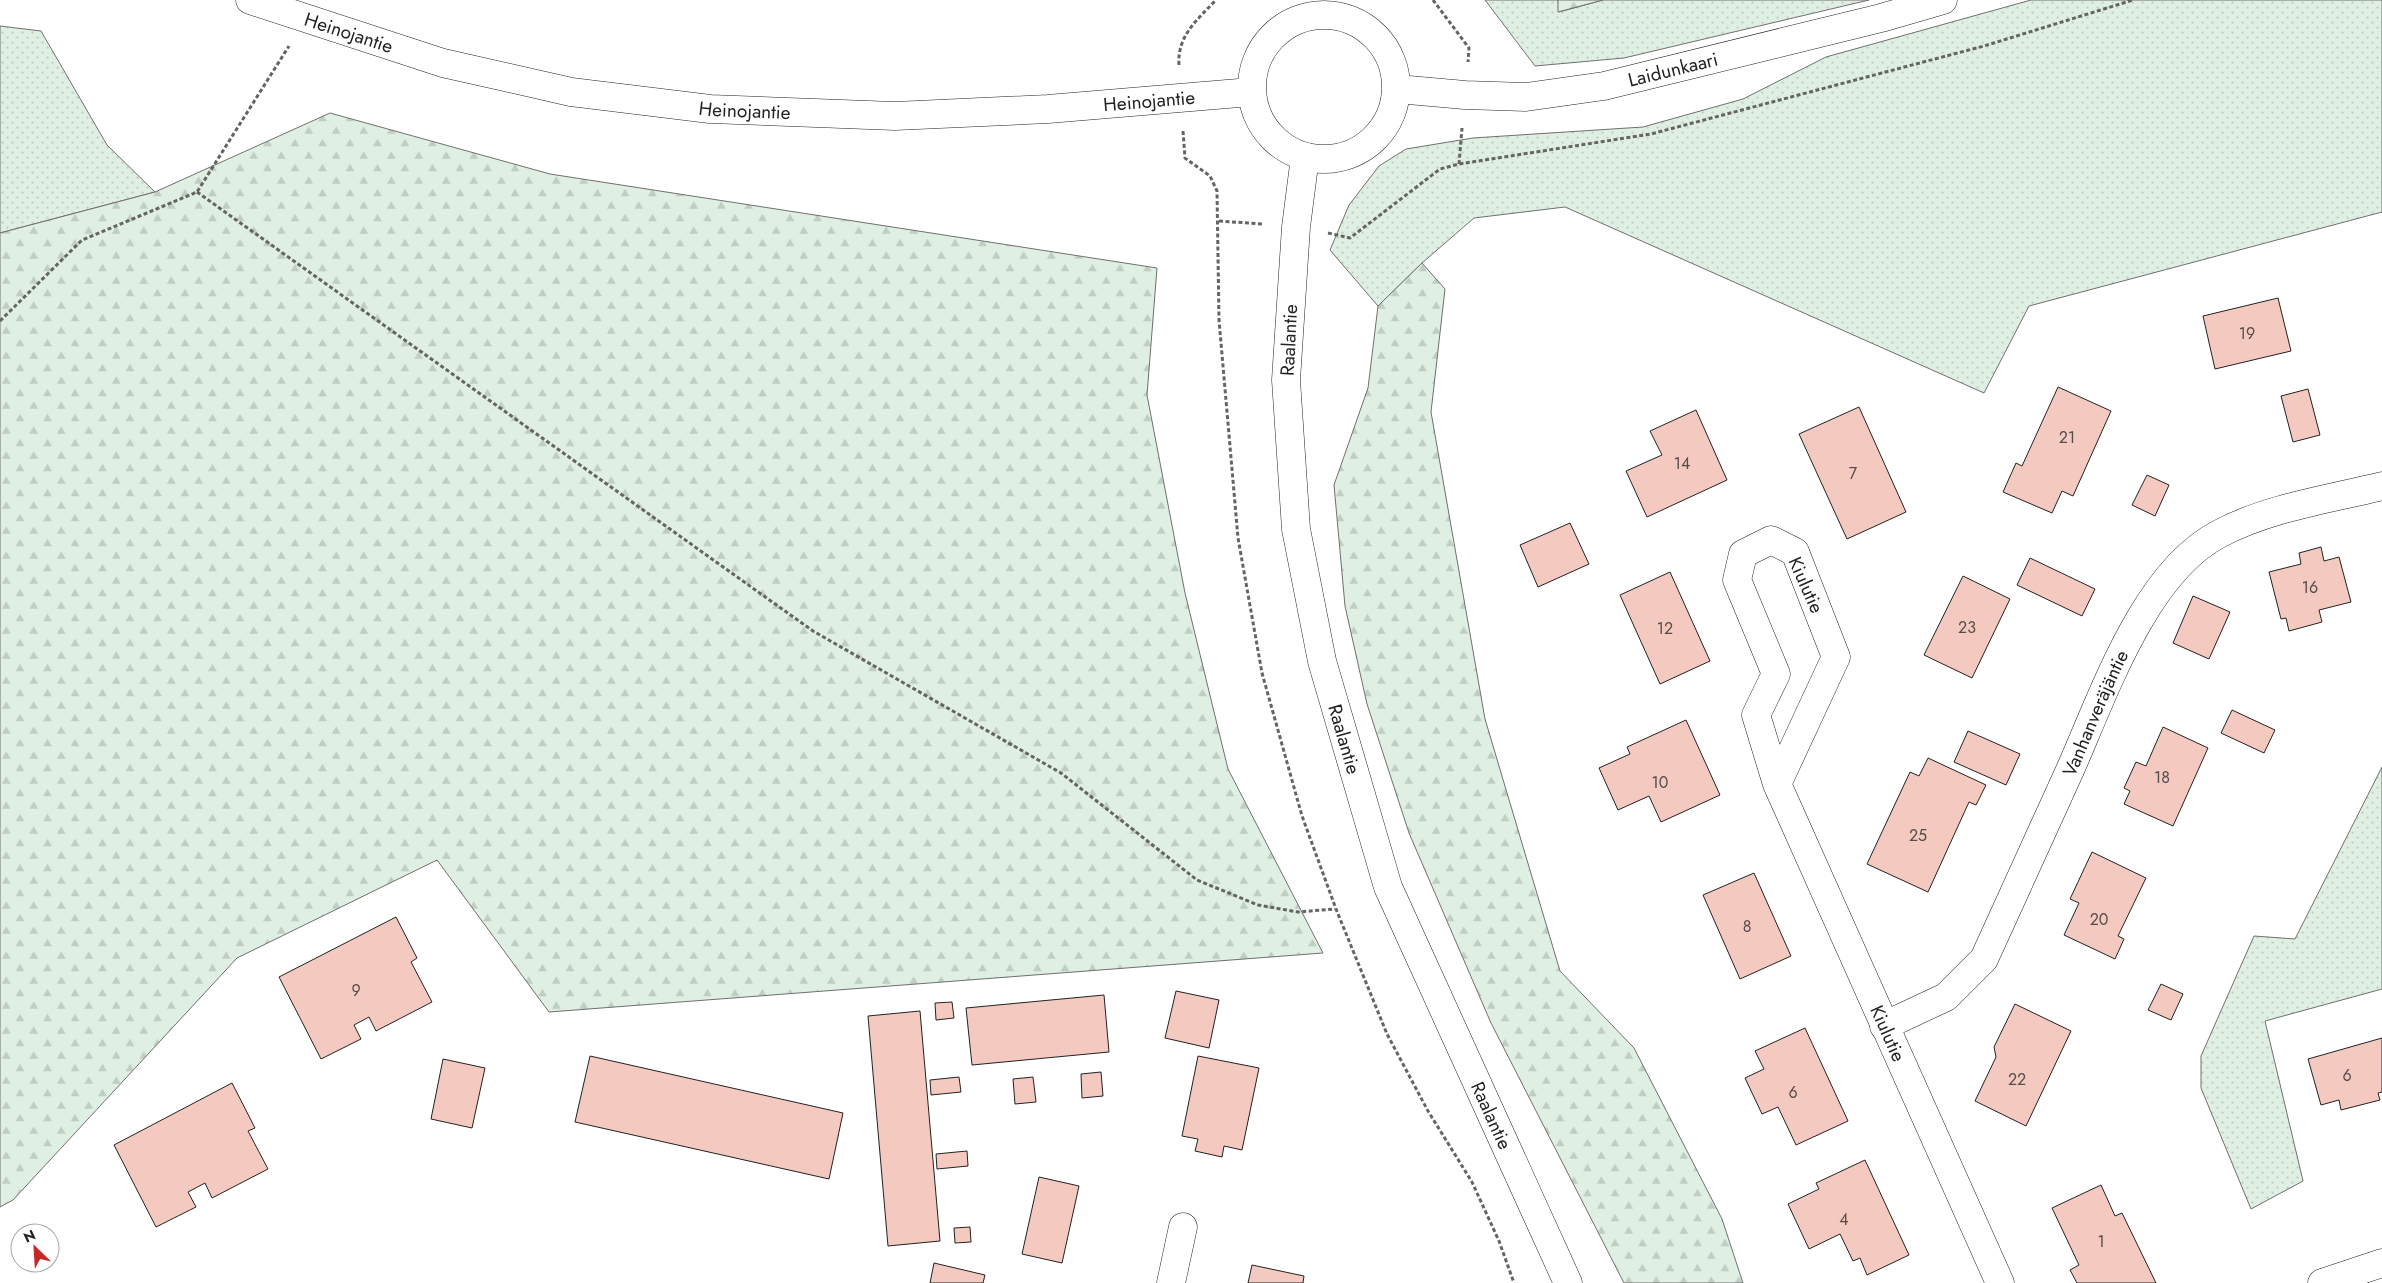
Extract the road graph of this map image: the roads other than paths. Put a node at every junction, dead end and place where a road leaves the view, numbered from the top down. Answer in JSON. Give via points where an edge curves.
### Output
{"nodes":[{"id":1,"x":250,"y":0,"type":"edge"},
{"id":2,"x":1943,"y":0,"type":"edge"},
{"id":3,"x":1326,"y":7,"type":"edge"},
{"id":4,"x":1397,"y":89,"type":"junction"},
{"id":5,"x":1251,"y":92,"type":"junction"},
{"id":6,"x":1305,"y":157,"type":"junction"},
{"id":7,"x":2382,"y":486,"type":"edge"},
{"id":8,"x":1777,"y":784,"type":"junction"},
{"id":9,"x":1884,"y":1026,"type":"junction"},
{"id":10,"x":1183,"y":1226,"type":"dead end"},
{"id":11,"x":2382,"y":1263,"type":"edge"},
{"id":12,"x":1171,"y":1283,"type":"edge"},
{"id":13,"x":1568,"y":1283,"type":"edge"},
{"id":14,"x":2000,"y":1283,"type":"edge"},
{"id":15,"x":2322,"y":1283,"type":"edge"}],
"edges":[{"from":1,"to":5,"type":"street","name":"Heinojantie","via":[[443,63],[553,88],[710,108],[895,116],[1048,109]]},
{"from":2,"to":4,"type":"street","name":"Laidunkaari","via":[[1604,86],[1526,97]]},
{"from":3,"to":4,"type":"street","via":[[1369,30],[1385,48]]},
{"from":3,"to":5,"type":"street","via":[[1286,25],[1271,38],[1259,54]]},
{"from":4,"to":6,"type":"street","via":[[1390,116],[1378,135],[1361,149],[1341,158]]},
{"from":5,"to":6,"type":"street","via":[[1265,130],[1279,144]]},
{"from":6,"to":13,"type":"street","name":"Raalantie","via":[[1296,227],[1286,380],[1296,529],[1322,660],[1388,887]]},
{"from":7,"to":9,"type":"street","name":"Vanhanveräjäntie","via":[[2257,517],[2218,534],[2193,552],[2169,576],[2150,602],[2123,652],[1984,959],[1946,997]]},
{"from":8,"to":8,"type":"street","name":"Kiulutie","via":[[1756,715],[1776,674],[1737,580],[1743,554],[1771,540],[1795,552],[1836,657]]},
{"from":8,"to":9,"type":"street","name":"Kiulutie"},
{"from":9,"to":14,"type":"street","name":"Kiulutie"},
{"from":10,"to":12,"type":"street"},
{"from":11,"to":15,"type":"street"}]}
